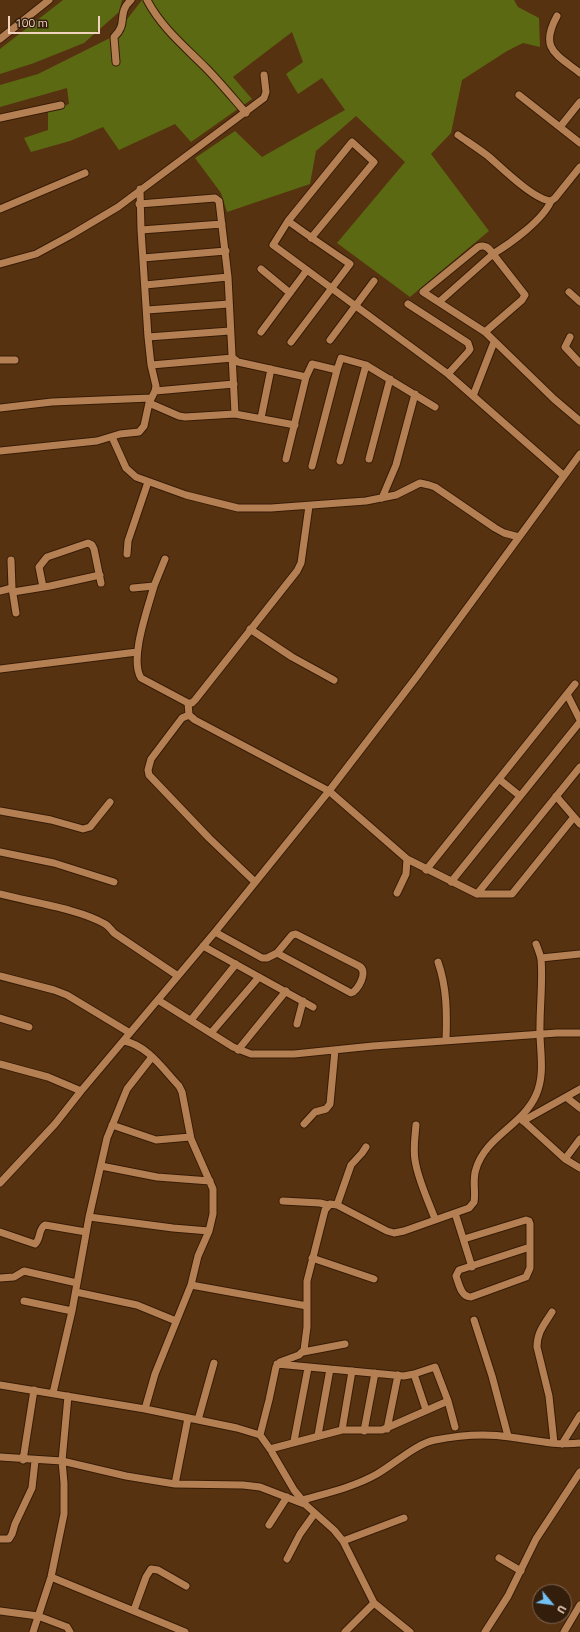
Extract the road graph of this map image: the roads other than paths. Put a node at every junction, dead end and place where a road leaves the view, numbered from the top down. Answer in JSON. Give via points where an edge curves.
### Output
{"nodes":[{"id":1,"x":50,"y":0,"type":"edge"},
{"id":2,"x":131,"y":0,"type":"edge"},
{"id":3,"x":147,"y":0,"type":"edge"},
{"id":4,"x":558,"y":16,"type":"dead end"},
{"id":5,"x":0,"y":39,"type":"edge"},
{"id":6,"x":116,"y":62,"type":"dead end"},
{"id":7,"x":580,"y":73,"type":"edge"},
{"id":8,"x":264,"y":75,"type":"dead end"},
{"id":9,"x":519,"y":95,"type":"dead end"},
{"id":10,"x":580,"y":102,"type":"edge"},
{"id":11,"x":61,"y":105,"type":"dead end"},
{"id":12,"x":246,"y":113,"type":"junction"},
{"id":13,"x":0,"y":118,"type":"edge"},
{"id":14,"x":560,"y":127,"type":"junction"},
{"id":15,"x":458,"y":135,"type":"dead end"},
{"id":16,"x":580,"y":143,"type":"edge"},
{"id":17,"x":580,"y":168,"type":"edge"},
{"id":18,"x":85,"y":173,"type":"dead end"},
{"id":19,"x":140,"y":190,"type":"junction"},
{"id":20,"x":551,"y":201,"type":"junction"},
{"id":21,"x":139,"y":204,"type":"junction"},
{"id":22,"x":0,"y":209,"type":"edge"},
{"id":23,"x":288,"y":221,"type":"junction"},
{"id":24,"x":222,"y":224,"type":"junction"},
{"id":25,"x":141,"y":230,"type":"junction"},
{"id":26,"x":311,"y":238,"type":"junction"},
{"id":27,"x":226,"y":251,"type":"junction"},
{"id":28,"x":493,"y":254,"type":"junction"},
{"id":29,"x":143,"y":258,"type":"junction"},
{"id":30,"x":0,"y":264,"type":"edge"},
{"id":31,"x":261,"y":270,"type":"dead end"},
{"id":32,"x":307,"y":270,"type":"junction"},
{"id":33,"x":228,"y":277,"type":"junction"},
{"id":34,"x":374,"y":281,"type":"dead end"},
{"id":35,"x":145,"y":285,"type":"junction"},
{"id":36,"x":331,"y":287,"type":"junction"},
{"id":37,"x":290,"y":292,"type":"junction"},
{"id":38,"x":569,"y":292,"type":"dead end"},
{"id":39,"x":439,"y":302,"type":"junction"},
{"id":40,"x":580,"y":302,"type":"edge"},
{"id":41,"x":229,"y":304,"type":"junction"},
{"id":42,"x":408,"y":304,"type":"dead end"},
{"id":43,"x":355,"y":305,"type":"junction"},
{"id":44,"x":147,"y":310,"type":"junction"},
{"id":45,"x":230,"y":331,"type":"junction"},
{"id":46,"x":261,"y":332,"type":"dead end"},
{"id":47,"x":485,"y":332,"type":"junction"},
{"id":48,"x":148,"y":337,"type":"junction"},
{"id":49,"x":570,"y":337,"type":"dead end"},
{"id":50,"x":330,"y":340,"type":"dead end"},
{"id":51,"x":291,"y":342,"type":"dead end"},
{"id":52,"x":494,"y":342,"type":"junction"},
{"id":53,"x":233,"y":358,"type":"junction"},
{"id":54,"x":0,"y":360,"type":"edge"},
{"id":55,"x":15,"y":360,"type":"dead end"},
{"id":56,"x":580,"y":364,"type":"edge"},
{"id":57,"x":151,"y":365,"type":"junction"},
{"id":58,"x":366,"y":365,"type":"junction"},
{"id":59,"x":271,"y":369,"type":"junction"},
{"id":60,"x":337,"y":370,"type":"junction"},
{"id":61,"x":448,"y":374,"type":"junction"},
{"id":62,"x":306,"y":377,"type":"junction"},
{"id":63,"x":390,"y":379,"type":"junction"},
{"id":64,"x":234,"y":384,"type":"junction"},
{"id":65,"x":155,"y":391,"type":"junction"},
{"id":66,"x":415,"y":394,"type":"junction"},
{"id":67,"x":473,"y":396,"type":"junction"},
{"id":68,"x":150,"y":400,"type":"junction"},
{"id":69,"x":435,"y":407,"type":"dead end"},
{"id":70,"x":0,"y":408,"type":"edge"},
{"id":71,"x":236,"y":414,"type":"junction"},
{"id":72,"x":261,"y":418,"type":"junction"},
{"id":73,"x":580,"y":421,"type":"edge"},
{"id":74,"x":295,"y":425,"type":"junction"},
{"id":75,"x":112,"y":436,"type":"junction"},
{"id":76,"x":0,"y":451,"type":"edge"},
{"id":77,"x":580,"y":454,"type":"edge"},
{"id":78,"x":286,"y":459,"type":"dead end"},
{"id":79,"x":369,"y":459,"type":"dead end"},
{"id":80,"x":340,"y":461,"type":"dead end"},
{"id":81,"x":312,"y":466,"type":"dead end"},
{"id":82,"x":563,"y":475,"type":"junction"},
{"id":83,"x":148,"y":482,"type":"junction"},
{"id":84,"x":382,"y":498,"type":"junction"},
{"id":85,"x":309,"y":506,"type":"junction"},
{"id":86,"x":519,"y":537,"type":"junction"},
{"id":87,"x":127,"y":554,"type":"dead end"},
{"id":88,"x":164,"y":559,"type":"dead end"},
{"id":89,"x":11,"y":560,"type":"dead end"},
{"id":90,"x":154,"y":586,"type":"junction"},
{"id":91,"x":43,"y":587,"type":"junction"},
{"id":92,"x":133,"y":588,"type":"dead end"},
{"id":93,"x":12,"y":590,"type":"junction"},
{"id":94,"x":0,"y":591,"type":"edge"},
{"id":95,"x":16,"y":613,"type":"dead end"},
{"id":96,"x":250,"y":629,"type":"junction"},
{"id":97,"x":137,"y":652,"type":"junction"},
{"id":98,"x":0,"y":669,"type":"edge"},
{"id":99,"x":334,"y":680,"type":"dead end"},
{"id":100,"x":575,"y":684,"type":"dead end"},
{"id":101,"x":567,"y":694,"type":"junction"},
{"id":102,"x":188,"y":703,"type":"junction"},
{"id":103,"x":189,"y":715,"type":"junction"},
{"id":104,"x":580,"y":721,"type":"edge"},
{"id":105,"x":580,"y":767,"type":"edge"},
{"id":106,"x":499,"y":779,"type":"junction"},
{"id":107,"x":329,"y":791,"type":"junction"},
{"id":108,"x":520,"y":796,"type":"junction"},
{"id":109,"x":556,"y":796,"type":"junction"},
{"id":110,"x":110,"y":802,"type":"dead end"},
{"id":111,"x":0,"y":811,"type":"edge"},
{"id":112,"x":574,"y":817,"type":"junction"},
{"id":113,"x":580,"y":824,"type":"edge"},
{"id":114,"x":0,"y":852,"type":"edge"},
{"id":115,"x":407,"y":859,"type":"junction"},
{"id":116,"x":426,"y":870,"type":"junction"},
{"id":117,"x":114,"y":882,"type":"dead end"},
{"id":118,"x":255,"y":882,"type":"junction"},
{"id":119,"x":451,"y":882,"type":"junction"},
{"id":120,"x":398,"y":893,"type":"dead end"},
{"id":121,"x":0,"y":894,"type":"edge"},
{"id":122,"x":477,"y":894,"type":"junction"},
{"id":123,"x":214,"y":932,"type":"junction"},
{"id":124,"x":536,"y":944,"type":"dead end"},
{"id":125,"x":203,"y":946,"type":"junction"},
{"id":126,"x":276,"y":953,"type":"junction"},
{"id":127,"x":580,"y":954,"type":"edge"},
{"id":128,"x":541,"y":958,"type":"junction"},
{"id":129,"x":438,"y":962,"type":"dead end"},
{"id":130,"x":236,"y":964,"type":"junction"},
{"id":131,"x":0,"y":976,"type":"edge"},
{"id":132,"x":178,"y":976,"type":"junction"},
{"id":133,"x":259,"y":977,"type":"junction"},
{"id":134,"x":286,"y":991,"type":"junction"},
{"id":135,"x":158,"y":1000,"type":"junction"},
{"id":136,"x":304,"y":1001,"type":"junction"},
{"id":137,"x":313,"y":1007,"type":"dead end"},
{"id":138,"x":0,"y":1018,"type":"edge"},
{"id":139,"x":191,"y":1020,"type":"junction"},
{"id":140,"x":297,"y":1024,"type":"dead end"},
{"id":141,"x":29,"y":1027,"type":"dead end"},
{"id":142,"x":130,"y":1033,"type":"junction"},
{"id":143,"x":212,"y":1033,"type":"junction"},
{"id":144,"x":580,"y":1033,"type":"edge"},
{"id":145,"x":540,"y":1034,"type":"junction"},
{"id":146,"x":124,"y":1040,"type":"junction"},
{"id":147,"x":446,"y":1041,"type":"junction"},
{"id":148,"x":238,"y":1050,"type":"junction"},
{"id":149,"x":335,"y":1050,"type":"junction"},
{"id":150,"x":152,"y":1057,"type":"junction"},
{"id":151,"x":0,"y":1064,"type":"edge"},
{"id":152,"x":580,"y":1089,"type":"edge"},
{"id":153,"x":81,"y":1091,"type":"junction"},
{"id":154,"x":566,"y":1097,"type":"junction"},
{"id":155,"x":580,"y":1108,"type":"edge"},
{"id":156,"x":522,"y":1119,"type":"junction"},
{"id":157,"x":304,"y":1124,"type":"dead end"},
{"id":158,"x":112,"y":1125,"type":"junction"},
{"id":159,"x":416,"y":1125,"type":"dead end"},
{"id":160,"x":190,"y":1137,"type":"junction"},
{"id":161,"x":580,"y":1139,"type":"edge"},
{"id":162,"x":366,"y":1147,"type":"dead end"},
{"id":163,"x":565,"y":1159,"type":"junction"},
{"id":164,"x":101,"y":1166,"type":"junction"},
{"id":165,"x":580,"y":1168,"type":"edge"},
{"id":166,"x":210,"y":1181,"type":"junction"},
{"id":167,"x":0,"y":1183,"type":"edge"},
{"id":168,"x":283,"y":1201,"type":"dead end"},
{"id":169,"x":328,"y":1205,"type":"junction"},
{"id":170,"x":337,"y":1205,"type":"junction"},
{"id":171,"x":455,"y":1213,"type":"junction"},
{"id":172,"x":89,"y":1217,"type":"junction"},
{"id":173,"x":436,"y":1219,"type":"junction"},
{"id":174,"x":209,"y":1230,"type":"junction"},
{"id":175,"x":0,"y":1232,"type":"edge"},
{"id":176,"x":86,"y":1232,"type":"junction"},
{"id":177,"x":464,"y":1239,"type":"junction"},
{"id":178,"x":530,"y":1247,"type":"junction"},
{"id":179,"x":312,"y":1258,"type":"junction"},
{"id":180,"x":472,"y":1267,"type":"junction"},
{"id":181,"x":0,"y":1278,"type":"edge"},
{"id":182,"x":374,"y":1279,"type":"dead end"},
{"id":183,"x":77,"y":1283,"type":"junction"},
{"id":184,"x":191,"y":1285,"type":"junction"},
{"id":185,"x":76,"y":1292,"type":"junction"},
{"id":186,"x":24,"y":1301,"type":"dead end"},
{"id":187,"x":307,"y":1306,"type":"junction"},
{"id":188,"x":72,"y":1311,"type":"junction"},
{"id":189,"x":552,"y":1312,"type":"dead end"},
{"id":190,"x":474,"y":1320,"type":"dead end"},
{"id":191,"x":176,"y":1321,"type":"junction"},
{"id":192,"x":345,"y":1344,"type":"dead end"},
{"id":193,"x":303,"y":1352,"type":"junction"},
{"id":194,"x":214,"y":1363,"type":"dead end"},
{"id":195,"x":277,"y":1364,"type":"junction"},
{"id":196,"x":308,"y":1368,"type":"junction"},
{"id":197,"x":330,"y":1369,"type":"junction"},
{"id":198,"x":352,"y":1371,"type":"junction"},
{"id":199,"x":375,"y":1373,"type":"junction"},
{"id":200,"x":414,"y":1374,"type":"junction"},
{"id":201,"x":398,"y":1375,"type":"junction"},
{"id":202,"x":0,"y":1385,"type":"edge"},
{"id":203,"x":34,"y":1390,"type":"junction"},
{"id":204,"x":54,"y":1393,"type":"junction"},
{"id":205,"x":68,"y":1396,"type":"junction"},
{"id":206,"x":448,"y":1401,"type":"junction"},
{"id":207,"x":145,"y":1409,"type":"junction"},
{"id":208,"x":426,"y":1410,"type":"junction"},
{"id":209,"x":580,"y":1415,"type":"edge"},
{"id":210,"x":188,"y":1418,"type":"junction"},
{"id":211,"x":198,"y":1420,"type":"junction"},
{"id":212,"x":455,"y":1427,"type":"dead end"},
{"id":213,"x":387,"y":1428,"type":"junction"},
{"id":214,"x":342,"y":1430,"type":"junction"},
{"id":215,"x":364,"y":1431,"type":"junction"},
{"id":216,"x":260,"y":1435,"type":"junction"},
{"id":217,"x":318,"y":1435,"type":"junction"},
{"id":218,"x":508,"y":1436,"type":"junction"},
{"id":219,"x":294,"y":1441,"type":"junction"},
{"id":220,"x":554,"y":1443,"type":"junction"},
{"id":221,"x":562,"y":1444,"type":"junction"},
{"id":222,"x":580,"y":1444,"type":"edge"},
{"id":223,"x":270,"y":1448,"type":"junction"},
{"id":224,"x":0,"y":1458,"type":"edge"},
{"id":225,"x":23,"y":1460,"type":"junction"},
{"id":226,"x":35,"y":1461,"type":"junction"},
{"id":227,"x":62,"y":1462,"type":"junction"},
{"id":228,"x":580,"y":1472,"type":"edge"},
{"id":229,"x":175,"y":1484,"type":"junction"},
{"id":230,"x":287,"y":1497,"type":"junction"},
{"id":231,"x":305,"y":1503,"type":"junction"},
{"id":232,"x":315,"y":1513,"type":"junction"},
{"id":233,"x":404,"y":1518,"type":"dead end"},
{"id":234,"x":269,"y":1525,"type":"dead end"},
{"id":235,"x":0,"y":1539,"type":"edge"},
{"id":236,"x":344,"y":1541,"type":"junction"},
{"id":237,"x":499,"y":1558,"type":"dead end"},
{"id":238,"x":287,"y":1559,"type":"dead end"},
{"id":239,"x":521,"y":1571,"type":"junction"},
{"id":240,"x":51,"y":1577,"type":"junction"},
{"id":241,"x":186,"y":1586,"type":"dead end"},
{"id":242,"x":374,"y":1603,"type":"junction"},
{"id":243,"x":580,"y":1605,"type":"edge"},
{"id":244,"x":134,"y":1610,"type":"junction"},
{"id":245,"x":0,"y":1611,"type":"edge"},
{"id":246,"x":38,"y":1616,"type":"junction"},
{"id":247,"x":33,"y":1632,"type":"edge"},
{"id":248,"x":70,"y":1632,"type":"edge"},
{"id":249,"x":185,"y":1632,"type":"edge"},
{"id":250,"x":344,"y":1632,"type":"edge"},
{"id":251,"x":410,"y":1632,"type":"edge"},
{"id":252,"x":485,"y":1632,"type":"edge"},
{"id":253,"x":564,"y":1632,"type":"edge"}],
"edges":[{"from":1,"to":5,"type":"street"},
{"from":2,"to":6,"type":"street","via":[[123,10],[122,28],[114,37]]},
{"from":3,"to":12,"type":"street","via":[[165,28],[206,68]]},
{"from":4,"to":7,"type":"street","via":[[551,28],[549,43],[557,54]]},
{"from":8,"to":12,"type":"street","via":[[264,98]]},
{"from":9,"to":14,"type":"street"},
{"from":10,"to":14,"type":"street"},
{"from":11,"to":13,"type":"street"},
{"from":12,"to":19,"type":"street"},
{"from":14,"to":16,"type":"street"},
{"from":15,"to":20,"type":"street","via":[[526,188]]},
{"from":17,"to":20,"type":"street"},
{"from":18,"to":22,"type":"street"},
{"from":19,"to":21,"type":"street"},
{"from":19,"to":30,"type":"street","via":[[118,207],[36,254]]},
{"from":20,"to":28,"type":"street","via":[[537,220]]},
{"from":21,"to":24,"type":"street","via":[[217,198]]},
{"from":21,"to":25,"type":"street"},
{"from":23,"to":26,"type":"street"},
{"from":23,"to":26,"type":"street","via":[[352,142],[374,162]]},
{"from":23,"to":32,"type":"street","via":[[273,245]]},
{"from":24,"to":25,"type":"street"},
{"from":24,"to":27,"type":"street"},
{"from":25,"to":29,"type":"street"},
{"from":26,"to":36,"type":"street","via":[[350,264]]},
{"from":27,"to":29,"type":"street"},
{"from":27,"to":33,"type":"street"},
{"from":28,"to":39,"type":"street"},
{"from":28,"to":39,"type":"street","via":[[487,247],[478,247],[423,292]]},
{"from":28,"to":47,"type":"street","via":[[525,295]]},
{"from":29,"to":35,"type":"street"},
{"from":31,"to":37,"type":"street"},
{"from":32,"to":36,"type":"street"},
{"from":32,"to":37,"type":"street"},
{"from":33,"to":35,"type":"street"},
{"from":33,"to":41,"type":"street"},
{"from":34,"to":43,"type":"street"},
{"from":35,"to":44,"type":"street"},
{"from":36,"to":43,"type":"street"},
{"from":36,"to":51,"type":"street"},
{"from":37,"to":46,"type":"street"},
{"from":38,"to":40,"type":"street"},
{"from":39,"to":47,"type":"street"},
{"from":41,"to":44,"type":"street"},
{"from":41,"to":45,"type":"street"},
{"from":42,"to":61,"type":"street","via":[[468,343],[468,352]]},
{"from":43,"to":50,"type":"street"},
{"from":43,"to":61,"type":"street"},
{"from":44,"to":48,"type":"street"},
{"from":45,"to":48,"type":"street"},
{"from":45,"to":53,"type":"street"},
{"from":47,"to":52,"type":"street"},
{"from":48,"to":57,"type":"street"},
{"from":49,"to":56,"type":"street","via":[[565,347]]},
{"from":52,"to":67,"type":"street"},
{"from":52,"to":73,"type":"street"},
{"from":53,"to":57,"type":"street"},
{"from":53,"to":59,"type":"street","via":[[238,362]]},
{"from":53,"to":64,"type":"street"},
{"from":54,"to":55,"type":"street"},
{"from":57,"to":65,"type":"street"},
{"from":58,"to":60,"type":"street","via":[[342,358]]},
{"from":58,"to":63,"type":"street"},
{"from":58,"to":80,"type":"street"},
{"from":59,"to":62,"type":"street"},
{"from":59,"to":72,"type":"street"},
{"from":60,"to":62,"type":"street","via":[[312,364]]},
{"from":60,"to":81,"type":"street"},
{"from":61,"to":67,"type":"street"},
{"from":62,"to":74,"type":"street"},
{"from":63,"to":66,"type":"street"},
{"from":63,"to":79,"type":"street"},
{"from":64,"to":65,"type":"street"},
{"from":64,"to":71,"type":"street"},
{"from":65,"to":68,"type":"street"},
{"from":66,"to":69,"type":"street"},
{"from":66,"to":84,"type":"street","via":[[396,465]]},
{"from":67,"to":82,"type":"street"},
{"from":68,"to":70,"type":"street","via":[[52,402]]},
{"from":68,"to":71,"type":"street","via":[[185,417]]},
{"from":68,"to":75,"type":"street","via":[[142,429],[134,433]]},
{"from":71,"to":72,"type":"street"},
{"from":72,"to":74,"type":"street"},
{"from":74,"to":78,"type":"street"},
{"from":75,"to":76,"type":"street","via":[[97,441]]},
{"from":75,"to":83,"type":"street","via":[[126,468],[136,477]]},
{"from":77,"to":82,"type":"street"},
{"from":82,"to":86,"type":"street"},
{"from":83,"to":85,"type":"street","via":[[238,508]]},
{"from":83,"to":87,"type":"street","via":[[128,540]]},
{"from":84,"to":85,"type":"street"},
{"from":84,"to":86,"type":"street","via":[[396,495],[420,483],[429,484],[495,528]]},
{"from":85,"to":96,"type":"street","via":[[299,568]]},
{"from":86,"to":107,"type":"street"},
{"from":88,"to":90,"type":"street"},
{"from":89,"to":93,"type":"street"},
{"from":90,"to":92,"type":"street"},
{"from":90,"to":97,"type":"street"},
{"from":91,"to":91,"type":"street","via":[[100,579],[92,545],[88,543],[46,557],[39,567]]},
{"from":91,"to":93,"type":"street"},
{"from":93,"to":94,"type":"street"},
{"from":93,"to":95,"type":"street"},
{"from":96,"to":99,"type":"street","via":[[292,657]]},
{"from":96,"to":102,"type":"street","via":[[196,700]]},
{"from":97,"to":98,"type":"street"},
{"from":97,"to":102,"type":"street","via":[[137,672],[141,678]]},
{"from":100,"to":101,"type":"street"},
{"from":101,"to":104,"type":"street"},
{"from":101,"to":106,"type":"street"},
{"from":102,"to":103,"type":"street"},
{"from":103,"to":107,"type":"street"},
{"from":103,"to":118,"type":"street","via":[[182,718],[151,760],[149,776]]},
{"from":104,"to":108,"type":"street"},
{"from":105,"to":109,"type":"street"},
{"from":106,"to":108,"type":"street"},
{"from":106,"to":116,"type":"street"},
{"from":107,"to":115,"type":"street"},
{"from":107,"to":118,"type":"street"},
{"from":108,"to":119,"type":"street"},
{"from":109,"to":112,"type":"street"},
{"from":109,"to":122,"type":"street"},
{"from":110,"to":111,"type":"street","via":[[90,827],[83,830],[51,820]]},
{"from":112,"to":113,"type":"street"},
{"from":112,"to":122,"type":"street","via":[[512,894]]},
{"from":114,"to":117,"type":"street","via":[[54,863]]},
{"from":115,"to":116,"type":"street"},
{"from":115,"to":120,"type":"street","via":[[407,870]]},
{"from":116,"to":119,"type":"street"},
{"from":118,"to":123,"type":"street"},
{"from":119,"to":122,"type":"street"},
{"from":121,"to":132,"type":"street","via":[[100,921]]},
{"from":123,"to":125,"type":"street"},
{"from":123,"to":126,"type":"street","via":[[262,958]]},
{"from":124,"to":128,"type":"street"},
{"from":125,"to":130,"type":"street"},
{"from":125,"to":132,"type":"street"},
{"from":126,"to":126,"type":"street","via":[[351,993],[356,989],[364,971],[360,966],[296,934],[292,935]]},
{"from":127,"to":128,"type":"street"},
{"from":128,"to":145,"type":"street"},
{"from":129,"to":147,"type":"street","via":[[446,996]]},
{"from":130,"to":133,"type":"street"},
{"from":130,"to":139,"type":"street"},
{"from":131,"to":142,"type":"street","via":[[67,995]]},
{"from":132,"to":135,"type":"street"},
{"from":133,"to":134,"type":"street"},
{"from":133,"to":143,"type":"street"},
{"from":134,"to":136,"type":"street"},
{"from":134,"to":148,"type":"street"},
{"from":135,"to":139,"type":"street"},
{"from":135,"to":142,"type":"street"},
{"from":136,"to":137,"type":"street"},
{"from":136,"to":140,"type":"street"},
{"from":138,"to":141,"type":"street"},
{"from":139,"to":143,"type":"street"},
{"from":142,"to":146,"type":"street"},
{"from":143,"to":148,"type":"street"},
{"from":144,"to":145,"type":"street"},
{"from":145,"to":147,"type":"street"},
{"from":145,"to":156,"type":"street","via":[[540,1083]]},
{"from":146,"to":150,"type":"street","via":[[137,1045]]},
{"from":146,"to":153,"type":"street"},
{"from":147,"to":149,"type":"street"},
{"from":148,"to":149,"type":"street","via":[[251,1054],[273,1055]]},
{"from":149,"to":157,"type":"street","via":[[330,1104],[326,1110],[315,1112]]},
{"from":150,"to":158,"type":"street","via":[[128,1089]]},
{"from":150,"to":160,"type":"street","via":[[182,1092]]},
{"from":151,"to":153,"type":"street","via":[[48,1077]]},
{"from":152,"to":154,"type":"street"},
{"from":153,"to":167,"type":"street","via":[[55,1124]]},
{"from":154,"to":155,"type":"street"},
{"from":154,"to":156,"type":"street"},
{"from":156,"to":163,"type":"street"},
{"from":156,"to":171,"type":"street","via":[[500,1134],[484,1152],[474,1176],[474,1202],[469,1208]]},
{"from":158,"to":160,"type":"street","via":[[156,1140]]},
{"from":158,"to":164,"type":"street"},
{"from":159,"to":173,"type":"street","via":[[414,1143],[417,1170]]},
{"from":160,"to":166,"type":"street"},
{"from":161,"to":163,"type":"street"},
{"from":162,"to":170,"type":"street","via":[[351,1165]]},
{"from":163,"to":165,"type":"street"},
{"from":164,"to":166,"type":"street","via":[[157,1177]]},
{"from":164,"to":172,"type":"street"},
{"from":166,"to":174,"type":"street","via":[[214,1198]]},
{"from":168,"to":169,"type":"street"},
{"from":169,"to":170,"type":"street"},
{"from":169,"to":179,"type":"street"},
{"from":170,"to":173,"type":"street","via":[[394,1233]]},
{"from":171,"to":173,"type":"street"},
{"from":171,"to":177,"type":"street"},
{"from":172,"to":174,"type":"street"},
{"from":172,"to":176,"type":"street"},
{"from":174,"to":184,"type":"street","via":[[198,1256]]},
{"from":175,"to":176,"type":"street","via":[[35,1244],[45,1225]]},
{"from":176,"to":183,"type":"street"},
{"from":177,"to":178,"type":"street","via":[[527,1220],[530,1224]]},
{"from":177,"to":180,"type":"street"},
{"from":178,"to":180,"type":"street"},
{"from":178,"to":180,"type":"street","via":[[530,1268],[526,1277],[467,1297],[463,1294],[456,1274],[462,1268]]},
{"from":179,"to":182,"type":"street"},
{"from":179,"to":187,"type":"street","via":[[307,1281]]},
{"from":181,"to":183,"type":"street","via":[[11,1278],[24,1271]]},
{"from":183,"to":185,"type":"street"},
{"from":184,"to":187,"type":"street"},
{"from":184,"to":191,"type":"street"},
{"from":185,"to":188,"type":"street"},
{"from":185,"to":191,"type":"street","via":[[138,1305]]},
{"from":186,"to":188,"type":"street"},
{"from":187,"to":193,"type":"street"},
{"from":188,"to":204,"type":"street"},
{"from":189,"to":220,"type":"street","via":[[538,1334],[537,1347],[549,1396]]},
{"from":190,"to":218,"type":"street"},
{"from":191,"to":207,"type":"street","via":[[155,1374]]},
{"from":192,"to":193,"type":"street"},
{"from":193,"to":195,"type":"street"},
{"from":194,"to":211,"type":"street"},
{"from":195,"to":196,"type":"street"},
{"from":195,"to":216,"type":"street"},
{"from":196,"to":197,"type":"street"},
{"from":196,"to":219,"type":"street"},
{"from":197,"to":198,"type":"street"},
{"from":197,"to":217,"type":"street"},
{"from":198,"to":199,"type":"street"},
{"from":198,"to":214,"type":"street"},
{"from":199,"to":201,"type":"street"},
{"from":199,"to":215,"type":"street"},
{"from":200,"to":201,"type":"street"},
{"from":200,"to":206,"type":"street","via":[[435,1367]]},
{"from":200,"to":208,"type":"street"},
{"from":201,"to":213,"type":"street"},
{"from":202,"to":203,"type":"street"},
{"from":203,"to":204,"type":"street"},
{"from":203,"to":225,"type":"street"},
{"from":204,"to":205,"type":"street"},
{"from":205,"to":207,"type":"street"},
{"from":205,"to":227,"type":"street"},
{"from":206,"to":208,"type":"street"},
{"from":206,"to":212,"type":"street"},
{"from":207,"to":210,"type":"street"},
{"from":208,"to":213,"type":"street"},
{"from":209,"to":221,"type":"street"},
{"from":210,"to":211,"type":"street"},
{"from":210,"to":229,"type":"street"},
{"from":211,"to":216,"type":"street"},
{"from":213,"to":215,"type":"street"},
{"from":214,"to":215,"type":"street"},
{"from":214,"to":217,"type":"street"},
{"from":216,"to":223,"type":"street"},
{"from":217,"to":219,"type":"street"},
{"from":218,"to":220,"type":"street"},
{"from":218,"to":231,"type":"street","via":[[460,1436],[433,1440],[370,1478]]},
{"from":219,"to":223,"type":"street"},
{"from":220,"to":221,"type":"street"},
{"from":221,"to":222,"type":"street"},
{"from":223,"to":231,"type":"street","via":[[294,1490]]},
{"from":224,"to":225,"type":"street"},
{"from":225,"to":226,"type":"street"},
{"from":226,"to":227,"type":"street"},
{"from":226,"to":235,"type":"street","via":[[32,1488],[12,1534],[9,1539]]},
{"from":227,"to":229,"type":"street"},
{"from":227,"to":240,"type":"street","via":[[65,1505]]},
{"from":228,"to":239,"type":"street","via":[[536,1539]]},
{"from":229,"to":230,"type":"street","via":[[243,1485]]},
{"from":230,"to":231,"type":"street"},
{"from":230,"to":234,"type":"street"},
{"from":231,"to":232,"type":"street"},
{"from":232,"to":236,"type":"street"},
{"from":232,"to":238,"type":"street"},
{"from":233,"to":236,"type":"street"},
{"from":236,"to":242,"type":"street"},
{"from":237,"to":239,"type":"street"},
{"from":239,"to":252,"type":"street"},
{"from":240,"to":244,"type":"street"},
{"from":240,"to":246,"type":"street"},
{"from":241,"to":244,"type":"street","via":[[158,1570],[151,1570],[146,1576]]},
{"from":242,"to":250,"type":"street"},
{"from":242,"to":251,"type":"street"},
{"from":243,"to":253,"type":"street"},
{"from":244,"to":249,"type":"street"},
{"from":245,"to":246,"type":"street"},
{"from":246,"to":247,"type":"street"},
{"from":246,"to":248,"type":"street","via":[[67,1627]]}]}
